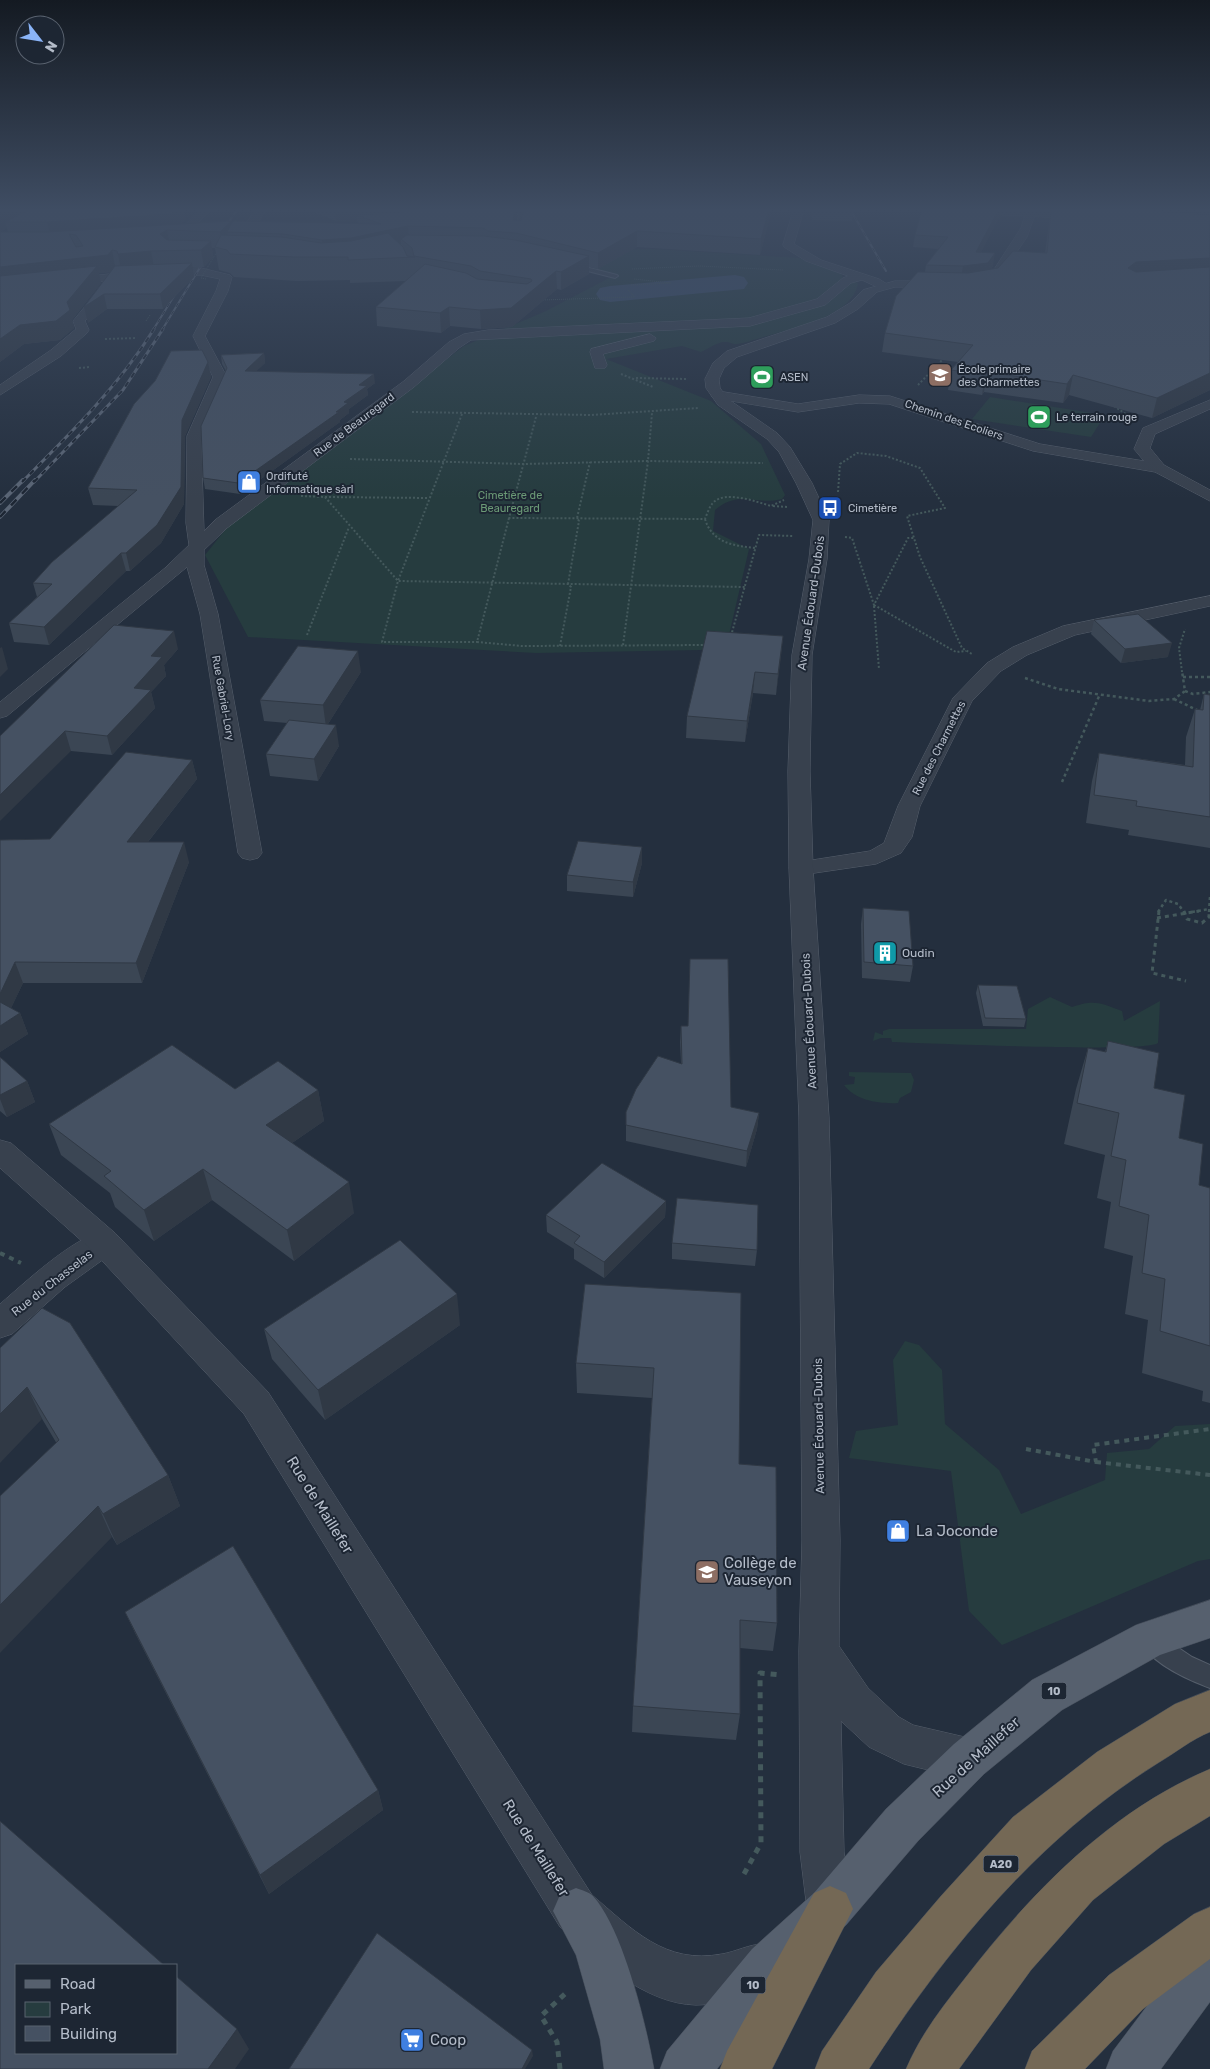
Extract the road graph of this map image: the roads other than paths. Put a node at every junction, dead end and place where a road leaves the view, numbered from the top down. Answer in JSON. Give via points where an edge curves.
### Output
{"nodes":[{"id":1,"x":92,"y":306,"type":"edge"},
{"id":2,"x":215,"y":306,"type":"edge"},
{"id":3,"x":808,"y":306,"type":"edge"},
{"id":4,"x":854,"y":306,"type":"edge"},
{"id":5,"x":750,"y":322,"type":"junction"},
{"id":6,"x":600,"y":364,"type":"road end"},
{"id":7,"x":0,"y":391,"type":"edge"},
{"id":8,"x":718,"y":395,"type":"junction"},
{"id":9,"x":1210,"y":404,"type":"edge"},
{"id":10,"x":1159,"y":468,"type":"junction"},
{"id":11,"x":1210,"y":496,"type":"edge"},
{"id":12,"x":198,"y":544,"type":"junction"},
{"id":13,"x":1210,"y":601,"type":"edge"},
{"id":14,"x":0,"y":712,"type":"edge"},
{"id":15,"x":250,"y":853,"type":"dead end"},
{"id":16,"x":801,"y":868,"type":"junction"},
{"id":17,"x":0,"y":1151,"type":"edge"},
{"id":18,"x":104,"y":1242,"type":"junction"},
{"id":19,"x":0,"y":1324,"type":"edge"},
{"id":20,"x":1210,"y":1619,"type":"edge"},
{"id":21,"x":1150,"y":1640,"type":"junction"},
{"id":22,"x":804,"y":1663,"type":"junction"},
{"id":23,"x":1210,"y":1678,"type":"edge"},
{"id":24,"x":1210,"y":1711,"type":"edge"},
{"id":25,"x":969,"y":1760,"type":"junction"},
{"id":26,"x":1210,"y":1791,"type":"edge"},
{"id":27,"x":830,"y":1909,"type":"junction"},
{"id":28,"x":576,"y":1911,"type":"junction"},
{"id":29,"x":1210,"y":1930,"type":"edge"},
{"id":30,"x":1210,"y":1962,"type":"edge"},
{"id":31,"x":769,"y":1966,"type":"junction"},
{"id":32,"x":629,"y":2069,"type":"edge"},
{"id":33,"x":685,"y":2069,"type":"edge"},
{"id":34,"x":745,"y":2069,"type":"edge"},
{"id":35,"x":840,"y":2069,"type":"edge"},
{"id":36,"x":931,"y":2069,"type":"edge"},
{"id":37,"x":1050,"y":2069,"type":"edge"},
{"id":38,"x":1131,"y":2069,"type":"edge"}],
"edges":[{"from":1,"to":7,"type":"street","via":[[79,321],[83,330],[56,353]]},
{"from":2,"to":12,"type":"street","name":"Rue Gabriel-Lory","via":[[199,336],[220,377],[194,436],[194,523]]},
{"from":3,"to":5,"type":"street"},
{"from":4,"to":8,"type":"street","via":[[830,320],[732,354],[713,375],[712,384]]},
{"from":5,"to":6,"type":"street","via":[[751,327],[743,329],[623,344],[596,352]]},
{"from":5,"to":12,"type":"street","name":"Rue de Beauregard","via":[[488,334],[468,338],[454,345],[409,384],[220,524]]},
{"from":8,"to":10,"type":"street","name":"Chemin des Ecoliers","via":[[798,408],[859,399],[903,403],[1038,448]]},
{"from":8,"to":16,"type":"street","name":"Avenue Édouard-Dubois","via":[[739,415],[772,436],[785,450],[821,520],[802,656]]},
{"from":9,"to":10,"type":"street","via":[[1148,431],[1142,449]]},
{"from":10,"to":11,"type":"street"},
{"from":12,"to":14,"type":"street","name":"Rue de Beauregard","via":[[172,572]]},
{"from":12,"to":15,"type":"street","name":"Rue Gabriel-Lory","via":[[194,553],[195,565],[209,614]]},
{"from":13,"to":16,"type":"street","name":"Rue des Charmettes","via":[[1070,630],[1020,651],[994,667],[963,698],[909,806],[900,837],[893,848],[876,857]]},
{"from":16,"to":22,"type":"street","name":"Avenue Édouard-Dubois","via":[[814,1118],[821,1540]]},
{"from":17,"to":18,"type":"street","name":"Rue de Maillefer"},
{"from":18,"to":19,"type":"street","name":"Rue du Chasselas","via":[[54,1278]]},
{"from":18,"to":28,"type":"street","name":"Rue de Maillefer","via":[[256,1403]]},
{"from":20,"to":21,"type":"main road","number":"10"},
{"from":21,"to":23,"type":"lane","via":[[1184,1665]]},
{"from":21,"to":25,"type":"main road","name":"Rue de Maillefer","number":"10","via":[[1047,1695]]},
{"from":22,"to":25,"type":"street","via":[[843,1693],[866,1719],[898,1741]]},
{"from":22,"to":27,"type":"street","name":"Avenue Édouard-Dubois"},
{"from":24,"to":35,"type":"highway","number":"A20","via":[[1190,1719],[1112,1767],[1030,1833],[957,1912],[893,1989]]},
{"from":25,"to":27,"type":"main road","name":"Rue de Maillefer","number":"10","via":[[902,1825]]},
{"from":26,"to":36,"type":"highway","via":[[1148,1828],[1078,1884],[1014,1953],[950,2037]]},
{"from":27,"to":31,"type":"main road","number":"10"},
{"from":27,"to":34,"type":"highway"},
{"from":28,"to":31,"type":"street","name":"Rue de Maillefer","via":[[615,1945],[648,1966],[686,1980],[727,1978]]},
{"from":28,"to":32,"type":"main road","via":[[597,1946],[624,2039]]},
{"from":29,"to":37,"type":"highway","via":[[1126,1992]]},
{"from":30,"to":38,"type":"main road"},
{"from":31,"to":33,"type":"main road","number":"10"}]}
